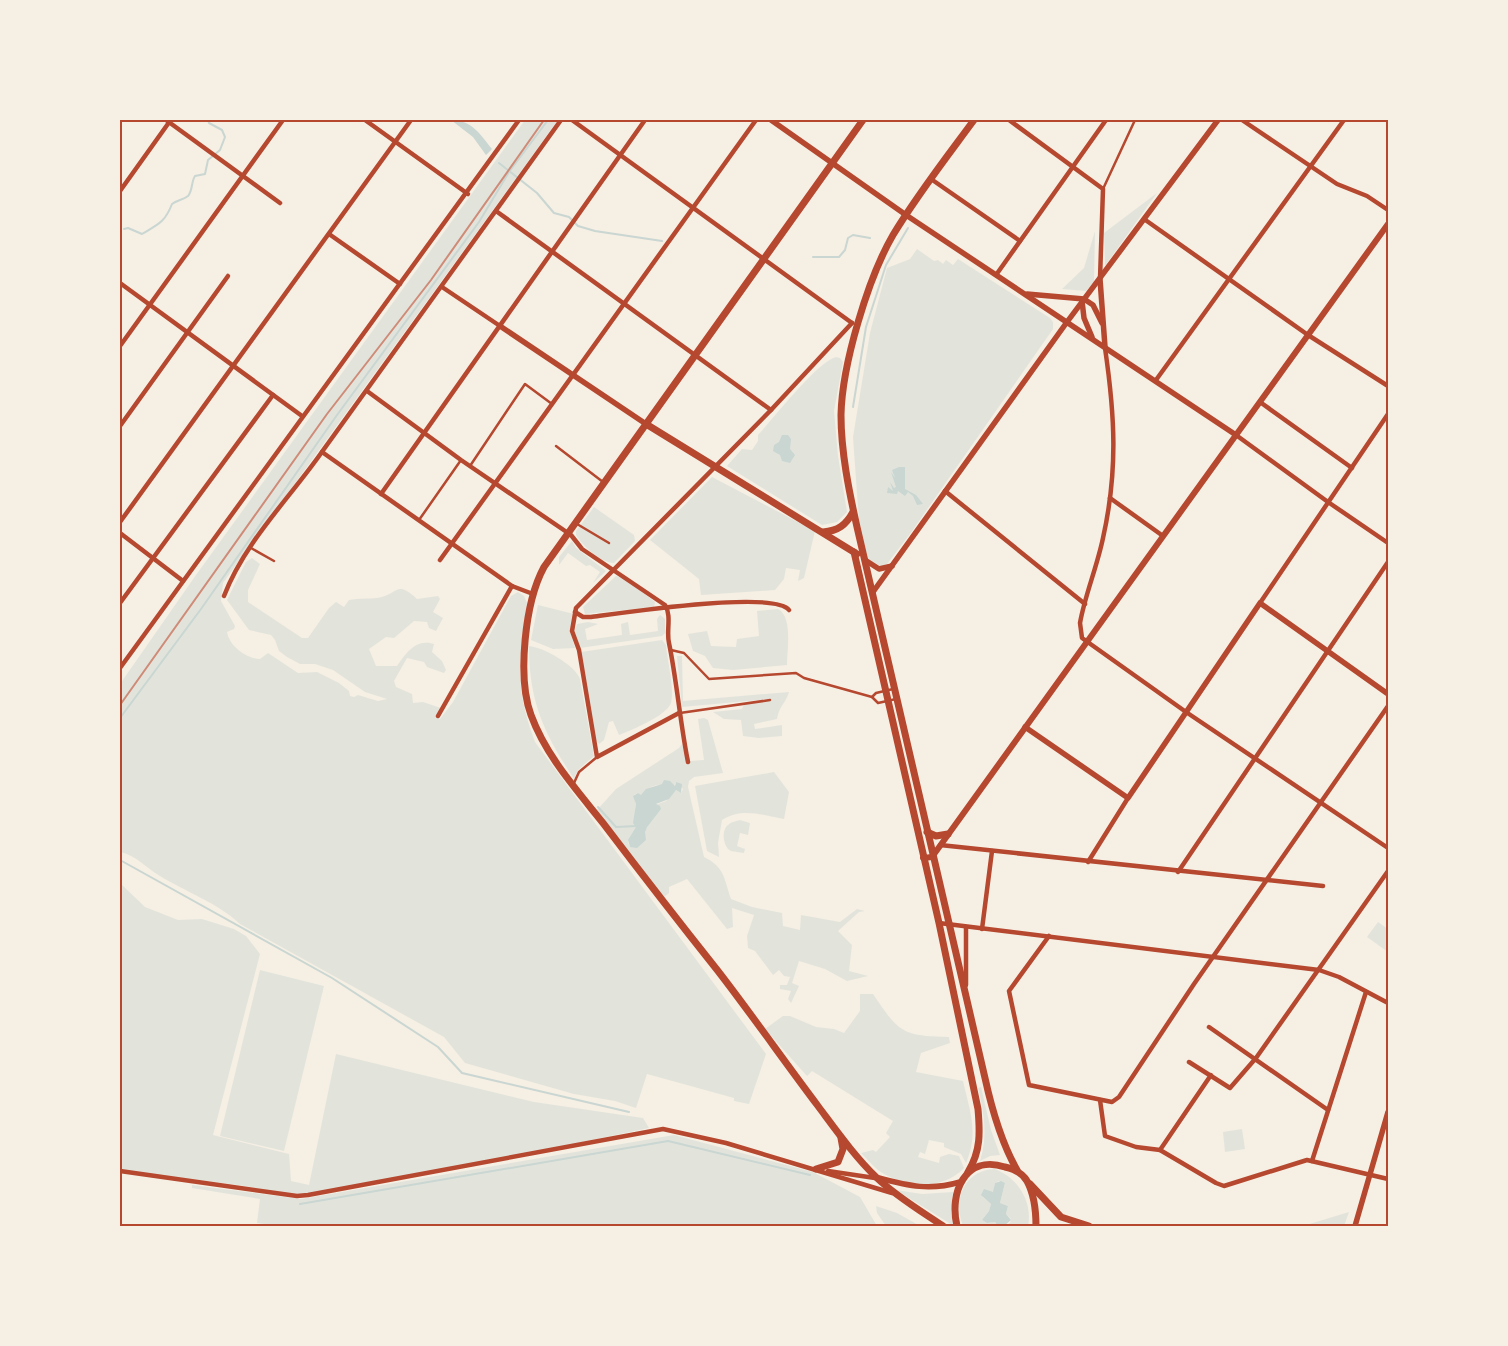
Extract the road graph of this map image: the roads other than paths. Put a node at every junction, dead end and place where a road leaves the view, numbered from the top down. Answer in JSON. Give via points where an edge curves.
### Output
{"nodes":[{"id":1,"x":283,"y":120,"type":"edge"},
{"id":2,"x":365,"y":120,"type":"edge"},
{"id":3,"x":411,"y":120,"type":"edge"},
{"id":4,"x":519,"y":120,"type":"edge"},
{"id":5,"x":562,"y":120,"type":"edge"},
{"id":6,"x":572,"y":120,"type":"edge"},
{"id":7,"x":645,"y":120,"type":"edge"},
{"id":8,"x":756,"y":120,"type":"edge"},
{"id":9,"x":770,"y":120,"type":"edge"},
{"id":10,"x":864,"y":120,"type":"edge"},
{"id":11,"x":974,"y":120,"type":"edge"},
{"id":12,"x":1009,"y":120,"type":"edge"},
{"id":13,"x":1106,"y":120,"type":"edge"},
{"id":14,"x":1135,"y":120,"type":"edge"},
{"id":15,"x":1218,"y":120,"type":"edge"},
{"id":16,"x":1242,"y":120,"type":"edge"},
{"id":17,"x":1344,"y":120,"type":"edge"},
{"id":18,"x":169,"y":121,"type":"edge"},
{"id":19,"x":396,"y":142,"type":"junction"},
{"id":20,"x":620,"y":154,"type":"junction"},
{"id":21,"x":832,"y":164,"type":"junction"},
{"id":22,"x":1073,"y":166,"type":"junction"},
{"id":23,"x":1310,"y":167,"type":"junction"},
{"id":24,"x":243,"y":176,"type":"junction"},
{"id":25,"x":931,"y":179,"type":"junction"},
{"id":26,"x":1103,"y":189,"type":"junction"},
{"id":27,"x":120,"y":191,"type":"edge"},
{"id":28,"x":468,"y":194,"type":"junction"},
{"id":29,"x":280,"y":203,"type":"dead end"},
{"id":30,"x":693,"y":208,"type":"junction"},
{"id":31,"x":1388,"y":210,"type":"edge"},
{"id":32,"x":496,"y":212,"type":"junction"},
{"id":33,"x":906,"y":215,"type":"junction"},
{"id":34,"x":1144,"y":219,"type":"junction"},
{"id":35,"x":1388,"y":224,"type":"edge"},
{"id":36,"x":329,"y":234,"type":"junction"},
{"id":37,"x":1020,"y":241,"type":"junction"},
{"id":38,"x":551,"y":252,"type":"junction"},
{"id":39,"x":764,"y":259,"type":"junction"},
{"id":40,"x":996,"y":275,"type":"junction"},
{"id":41,"x":228,"y":276,"type":"dead end"},
{"id":42,"x":1229,"y":278,"type":"junction"},
{"id":43,"x":1100,"y":279,"type":"junction"},
{"id":44,"x":120,"y":283,"type":"edge"},
{"id":45,"x":400,"y":284,"type":"junction"},
{"id":46,"x":442,"y":287,"type":"junction"},
{"id":47,"x":1025,"y":293,"type":"junction"},
{"id":48,"x":1083,"y":300,"type":"junction"},
{"id":49,"x":624,"y":304,"type":"junction"},
{"id":50,"x":150,"y":305,"type":"junction"},
{"id":51,"x":1067,"y":322,"type":"junction"},
{"id":52,"x":1102,"y":323,"type":"junction"},
{"id":53,"x":855,"y":325,"type":"junction"},
{"id":54,"x":500,"y":326,"type":"junction"},
{"id":55,"x":187,"y":332,"type":"junction"},
{"id":56,"x":1308,"y":335,"type":"junction"},
{"id":57,"x":1094,"y":339,"type":"junction"},
{"id":58,"x":120,"y":346,"type":"edge"},
{"id":59,"x":1105,"y":346,"type":"junction"},
{"id":60,"x":694,"y":355,"type":"junction"},
{"id":61,"x":233,"y":365,"type":"junction"},
{"id":62,"x":572,"y":376,"type":"junction"},
{"id":63,"x":1156,"y":380,"type":"junction"},
{"id":64,"x":1388,"y":386,"type":"edge"},
{"id":65,"x":367,"y":391,"type":"junction"},
{"id":66,"x":273,"y":395,"type":"junction"},
{"id":67,"x":1260,"y":402,"type":"junction"},
{"id":68,"x":552,"y":404,"type":"junction"},
{"id":69,"x":771,"y":410,"type":"junction"},
{"id":70,"x":1388,"y":414,"type":"edge"},
{"id":71,"x":302,"y":416,"type":"junction"},
{"id":72,"x":646,"y":424,"type":"junction"},
{"id":73,"x":120,"y":426,"type":"edge"},
{"id":74,"x":424,"y":433,"type":"junction"},
{"id":75,"x":1236,"y":435,"type":"junction"},
{"id":76,"x":556,"y":446,"type":"dead end"},
{"id":77,"x":322,"y":452,"type":"junction"},
{"id":78,"x":461,"y":460,"type":"junction"},
{"id":79,"x":714,"y":465,"type":"junction"},
{"id":80,"x":470,"y":466,"type":"junction"},
{"id":81,"x":1352,"y":468,"type":"junction"},
{"id":82,"x":495,"y":483,"type":"junction"},
{"id":83,"x":604,"y":483,"type":"junction"},
{"id":84,"x":945,"y":491,"type":"junction"},
{"id":85,"x":381,"y":494,"type":"junction"},
{"id":86,"x":1110,"y":498,"type":"junction"},
{"id":87,"x":1328,"y":502,"type":"junction"},
{"id":88,"x":853,"y":511,"type":"junction"},
{"id":89,"x":418,"y":520,"type":"junction"},
{"id":90,"x":120,"y":522,"type":"edge"},
{"id":91,"x":576,"y":523,"type":"junction"},
{"id":92,"x":822,"y":532,"type":"junction"},
{"id":93,"x":120,"y":533,"type":"edge"},
{"id":94,"x":568,"y":533,"type":"junction"},
{"id":95,"x":1163,"y":536,"type":"junction"},
{"id":96,"x":609,"y":543,"type":"dead end"},
{"id":97,"x":1388,"y":543,"type":"edge"},
{"id":98,"x":452,"y":544,"type":"junction"},
{"id":99,"x":251,"y":548,"type":"junction"},
{"id":100,"x":854,"y":552,"type":"junction"},
{"id":101,"x":153,"y":558,"type":"junction"},
{"id":102,"x":440,"y":560,"type":"dead end"},
{"id":103,"x":865,"y":560,"type":"junction"},
{"id":104,"x":274,"y":561,"type":"dead end"},
{"id":105,"x":1388,"y":562,"type":"edge"},
{"id":106,"x":894,"y":565,"type":"junction"},
{"id":107,"x":614,"y":569,"type":"junction"},
{"id":108,"x":183,"y":581,"type":"junction"},
{"id":109,"x":512,"y":586,"type":"junction"},
{"id":110,"x":873,"y":592,"type":"junction"},
{"id":111,"x":533,"y":594,"type":"junction"},
{"id":112,"x":865,"y":595,"type":"junction"},
{"id":113,"x":224,"y":596,"type":"dead end"},
{"id":114,"x":120,"y":603,"type":"edge"},
{"id":115,"x":1260,"y":603,"type":"junction"},
{"id":116,"x":1085,"y":604,"type":"junction"},
{"id":117,"x":667,"y":607,"type":"junction"},
{"id":118,"x":789,"y":610,"type":"dead end"},
{"id":119,"x":575,"y":612,"type":"junction"},
{"id":120,"x":1087,"y":643,"type":"junction"},
{"id":121,"x":671,"y":650,"type":"junction"},
{"id":122,"x":1328,"y":651,"type":"junction"},
{"id":123,"x":120,"y":668,"type":"edge"},
{"id":124,"x":895,"y":688,"type":"junction"},
{"id":125,"x":1388,"y":694,"type":"edge"},
{"id":126,"x":872,"y":697,"type":"junction"},
{"id":127,"x":897,"y":699,"type":"junction"},
{"id":128,"x":770,"y":700,"type":"dead end"},
{"id":129,"x":1388,"y":706,"type":"edge"},
{"id":130,"x":1186,"y":712,"type":"junction"},
{"id":131,"x":679,"y":713,"type":"junction"},
{"id":132,"x":438,"y":716,"type":"dead end"},
{"id":133,"x":1025,"y":727,"type":"junction"},
{"id":134,"x":597,"y":757,"type":"junction"},
{"id":135,"x":1255,"y":759,"type":"junction"},
{"id":136,"x":688,"y":762,"type":"dead end"},
{"id":137,"x":573,"y":785,"type":"junction"},
{"id":138,"x":1128,"y":798,"type":"junction"},
{"id":139,"x":1320,"y":804,"type":"junction"},
{"id":140,"x":927,"y":832,"type":"junction"},
{"id":141,"x":948,"y":834,"type":"junction"},
{"id":142,"x":940,"y":845,"type":"junction"},
{"id":143,"x":1388,"y":848,"type":"edge"},
{"id":144,"x":992,"y":852,"type":"junction"},
{"id":145,"x":932,"y":857,"type":"junction"},
{"id":146,"x":923,"y":858,"type":"junction"},
{"id":147,"x":1088,"y":862,"type":"junction"},
{"id":148,"x":1388,"y":871,"type":"edge"},
{"id":149,"x":1178,"y":872,"type":"junction"},
{"id":150,"x":1266,"y":880,"type":"junction"},
{"id":151,"x":1323,"y":886,"type":"dead end"},
{"id":152,"x":939,"y":924,"type":"junction"},
{"id":153,"x":948,"y":925,"type":"junction"},
{"id":154,"x":966,"y":927,"type":"junction"},
{"id":155,"x":982,"y":929,"type":"junction"},
{"id":156,"x":1049,"y":936,"type":"junction"},
{"id":157,"x":1214,"y":956,"type":"junction"},
{"id":158,"x":1319,"y":970,"type":"junction"},
{"id":159,"x":1366,"y":992,"type":"junction"},
{"id":160,"x":966,"y":997,"type":"junction"},
{"id":161,"x":1388,"y":1003,"type":"edge"},
{"id":162,"x":1209,"y":1027,"type":"dead end"},
{"id":163,"x":1256,"y":1058,"type":"junction"},
{"id":164,"x":1189,"y":1062,"type":"dead end"},
{"id":165,"x":1211,"y":1075,"type":"junction"},
{"id":166,"x":1100,"y":1100,"type":"junction"},
{"id":167,"x":1328,"y":1110,"type":"junction"},
{"id":168,"x":1388,"y":1112,"type":"edge"},
{"id":169,"x":840,"y":1136,"type":"junction"},
{"id":170,"x":1160,"y":1150,"type":"junction"},
{"id":171,"x":1312,"y":1160,"type":"junction"},
{"id":172,"x":816,"y":1169,"type":"junction"},
{"id":173,"x":1017,"y":1170,"type":"junction"},
{"id":174,"x":120,"y":1171,"type":"edge"},
{"id":175,"x":968,"y":1172,"type":"junction"},
{"id":176,"x":1370,"y":1175,"type":"junction"},
{"id":177,"x":876,"y":1178,"type":"junction"},
{"id":178,"x":1388,"y":1179,"type":"edge"},
{"id":179,"x":1027,"y":1181,"type":"junction"},
{"id":180,"x":960,"y":1182,"type":"junction"},
{"id":181,"x":896,"y":1194,"type":"junction"},
{"id":182,"x":943,"y":1226,"type":"edge"},
{"id":183,"x":957,"y":1226,"type":"edge"},
{"id":184,"x":1036,"y":1226,"type":"edge"},
{"id":185,"x":1089,"y":1226,"type":"edge"},
{"id":186,"x":1355,"y":1226,"type":"edge"}],
"edges":[{"from":1,"to":24,"type":"street"},
{"from":2,"to":19,"type":"street"},
{"from":3,"to":19,"type":"street"},
{"from":4,"to":28,"type":"street"},
{"from":5,"to":32,"type":"street"},
{"from":6,"to":20,"type":"street"},
{"from":7,"to":20,"type":"street"},
{"from":8,"to":30,"type":"street"},
{"from":9,"to":21,"type":"street"},
{"from":10,"to":21,"type":"main road"},
{"from":11,"to":25,"type":"main road"},
{"from":12,"to":22,"type":"street"},
{"from":13,"to":22,"type":"street"},
{"from":14,"to":26,"type":"lane"},
{"from":15,"to":34,"type":"street"},
{"from":16,"to":23,"type":"street"},
{"from":17,"to":23,"type":"street"},
{"from":18,"to":24,"type":"street"},
{"from":18,"to":27,"type":"street"},
{"from":19,"to":28,"type":"street"},
{"from":19,"to":36,"type":"street"},
{"from":20,"to":30,"type":"street"},
{"from":20,"to":38,"type":"street"},
{"from":21,"to":33,"type":"street"},
{"from":21,"to":39,"type":"main road"},
{"from":22,"to":26,"type":"street"},
{"from":22,"to":37,"type":"street"},
{"from":23,"to":31,"type":"street"},
{"from":23,"to":42,"type":"street"},
{"from":24,"to":29,"type":"street"},
{"from":24,"to":50,"type":"street"},
{"from":25,"to":33,"type":"main road"},
{"from":25,"to":37,"type":"street"},
{"from":26,"to":43,"type":"street"},
{"from":28,"to":45,"type":"street"},
{"from":30,"to":39,"type":"street"},
{"from":30,"to":49,"type":"street"},
{"from":32,"to":38,"type":"street"},
{"from":32,"to":46,"type":"street"},
{"from":33,"to":40,"type":"street"},
{"from":33,"to":53,"type":"main road","via":[[880,260]]},
{"from":34,"to":42,"type":"street"},
{"from":34,"to":43,"type":"street"},
{"from":35,"to":56,"type":"main road"},
{"from":36,"to":45,"type":"street"},
{"from":36,"to":61,"type":"street"},
{"from":37,"to":40,"type":"street"},
{"from":38,"to":49,"type":"street"},
{"from":38,"to":54,"type":"street"},
{"from":39,"to":53,"type":"street"},
{"from":39,"to":60,"type":"main road"},
{"from":40,"to":47,"type":"street"},
{"from":41,"to":55,"type":"street"},
{"from":42,"to":56,"type":"street"},
{"from":42,"to":63,"type":"street"},
{"from":43,"to":48,"type":"street"},
{"from":43,"to":52,"type":"street"},
{"from":44,"to":50,"type":"street"},
{"from":45,"to":71,"type":"street"},
{"from":46,"to":54,"type":"street"},
{"from":46,"to":65,"type":"street"},
{"from":47,"to":48,"type":"street"},
{"from":47,"to":51,"type":"street"},
{"from":48,"to":51,"type":"street"},
{"from":48,"to":52,"type":"street","via":[[1093,305]]},
{"from":48,"to":57,"type":"street","via":[[1087,329]]},
{"from":49,"to":60,"type":"street"},
{"from":49,"to":62,"type":"street"},
{"from":50,"to":55,"type":"street"},
{"from":50,"to":58,"type":"street"},
{"from":51,"to":57,"type":"street"},
{"from":51,"to":84,"type":"street"},
{"from":52,"to":59,"type":"street"},
{"from":53,"to":69,"type":"street"},
{"from":53,"to":88,"type":"main road","via":[[841,413]]},
{"from":54,"to":62,"type":"street"},
{"from":54,"to":74,"type":"street"},
{"from":55,"to":61,"type":"street"},
{"from":55,"to":73,"type":"street"},
{"from":56,"to":64,"type":"street"},
{"from":56,"to":67,"type":"main road"},
{"from":57,"to":59,"type":"street"},
{"from":59,"to":63,"type":"street"},
{"from":59,"to":86,"type":"street","via":[[1112,391],[1115,459]]},
{"from":60,"to":69,"type":"street"},
{"from":60,"to":72,"type":"main road"},
{"from":61,"to":66,"type":"street"},
{"from":61,"to":90,"type":"street"},
{"from":62,"to":68,"type":"street"},
{"from":62,"to":72,"type":"street"},
{"from":63,"to":75,"type":"street"},
{"from":65,"to":74,"type":"street"},
{"from":65,"to":77,"type":"street"},
{"from":66,"to":71,"type":"street"},
{"from":66,"to":101,"type":"street"},
{"from":67,"to":75,"type":"main road"},
{"from":67,"to":81,"type":"street"},
{"from":68,"to":80,"type":"lane","via":[[525,384]]},
{"from":68,"to":82,"type":"street"},
{"from":69,"to":79,"type":"street"},
{"from":70,"to":81,"type":"street"},
{"from":71,"to":108,"type":"street"},
{"from":72,"to":79,"type":"main road"},
{"from":72,"to":83,"type":"main road"},
{"from":74,"to":78,"type":"street"},
{"from":74,"to":85,"type":"street"},
{"from":75,"to":87,"type":"street"},
{"from":75,"to":95,"type":"main road"},
{"from":76,"to":83,"type":"lane"},
{"from":77,"to":85,"type":"street"},
{"from":77,"to":99,"type":"street"},
{"from":78,"to":80,"type":"street"},
{"from":78,"to":89,"type":"lane"},
{"from":79,"to":92,"type":"main road"},
{"from":79,"to":107,"type":"street"},
{"from":80,"to":82,"type":"street"},
{"from":81,"to":87,"type":"street"},
{"from":82,"to":94,"type":"street"},
{"from":82,"to":98,"type":"street"},
{"from":83,"to":91,"type":"main road"},
{"from":84,"to":106,"type":"street"},
{"from":84,"to":116,"type":"street"},
{"from":85,"to":89,"type":"street"},
{"from":86,"to":95,"type":"street"},
{"from":86,"to":116,"type":"street"},
{"from":87,"to":97,"type":"street"},
{"from":87,"to":115,"type":"street"},
{"from":88,"to":92,"type":"main road","via":[[840,528],[834,532]]},
{"from":88,"to":103,"type":"main road"},
{"from":89,"to":98,"type":"street"},
{"from":91,"to":94,"type":"main road"},
{"from":91,"to":96,"type":"lane"},
{"from":92,"to":100,"type":"main road"},
{"from":93,"to":101,"type":"street"},
{"from":94,"to":107,"type":"street","via":[[580,548]]},
{"from":94,"to":111,"type":"main road","via":[[544,567]]},
{"from":95,"to":120,"type":"main road"},
{"from":98,"to":102,"type":"street"},
{"from":98,"to":109,"type":"street"},
{"from":99,"to":104,"type":"lane"},
{"from":99,"to":113,"type":"street","via":[[234,572]]},
{"from":100,"to":103,"type":"main road"},
{"from":100,"to":112,"type":"main road"},
{"from":101,"to":108,"type":"street"},
{"from":101,"to":114,"type":"street"},
{"from":103,"to":106,"type":"street","via":[[879,569]]},
{"from":103,"to":110,"type":"main road"},
{"from":105,"to":122,"type":"street"},
{"from":106,"to":110,"type":"street"},
{"from":107,"to":117,"type":"street"},
{"from":107,"to":119,"type":"street"},
{"from":108,"to":123,"type":"street"},
{"from":109,"to":111,"type":"street"},
{"from":109,"to":132,"type":"street"},
{"from":110,"to":112,"type":"main road"},
{"from":110,"to":124,"type":"main road"},
{"from":111,"to":137,"type":"main road","via":[[525,660],[530,713],[545,746]]},
{"from":112,"to":146,"type":"main road"},
{"from":115,"to":122,"type":"street"},
{"from":115,"to":130,"type":"street"},
{"from":116,"to":120,"type":"street","via":[[1080,634]]},
{"from":117,"to":118,"type":"street","via":[[769,602],[785,605]]},
{"from":117,"to":119,"type":"street","via":[[591,617]]},
{"from":117,"to":121,"type":"street"},
{"from":119,"to":134,"type":"street","via":[[572,631]]},
{"from":120,"to":130,"type":"street"},
{"from":120,"to":133,"type":"main road"},
{"from":121,"to":126,"type":"lane","via":[[684,653],[709,679],[796,673]]},
{"from":121,"to":131,"type":"street"},
{"from":122,"to":125,"type":"street"},
{"from":122,"to":135,"type":"street"},
{"from":124,"to":126,"type":"lane"},
{"from":124,"to":127,"type":"main road"},
{"from":126,"to":127,"type":"lane","via":[[878,703]]},
{"from":127,"to":140,"type":"main road"},
{"from":128,"to":131,"type":"lane"},
{"from":129,"to":139,"type":"street"},
{"from":130,"to":135,"type":"street"},
{"from":130,"to":138,"type":"street"},
{"from":131,"to":134,"type":"street"},
{"from":131,"to":136,"type":"street"},
{"from":133,"to":138,"type":"street"},
{"from":133,"to":141,"type":"main road"},
{"from":134,"to":137,"type":"lane","via":[[579,772]]},
{"from":135,"to":139,"type":"street"},
{"from":135,"to":149,"type":"street"},
{"from":137,"to":169,"type":"main road","via":[[718,971]]},
{"from":138,"to":147,"type":"street"},
{"from":139,"to":143,"type":"street"},
{"from":139,"to":150,"type":"street"},
{"from":140,"to":141,"type":"main road","via":[[936,836]]},
{"from":140,"to":145,"type":"main road"},
{"from":141,"to":142,"type":"main road"},
{"from":142,"to":144,"type":"street"},
{"from":142,"to":145,"type":"main road"},
{"from":144,"to":147,"type":"street"},
{"from":144,"to":155,"type":"street"},
{"from":145,"to":146,"type":"main road"},
{"from":145,"to":153,"type":"main road"},
{"from":146,"to":152,"type":"main road"},
{"from":147,"to":149,"type":"street"},
{"from":148,"to":158,"type":"street"},
{"from":149,"to":150,"type":"street"},
{"from":150,"to":151,"type":"street"},
{"from":150,"to":157,"type":"street"},
{"from":152,"to":153,"type":"street"},
{"from":152,"to":175,"type":"main road","via":[[978,1109],[981,1136]]},
{"from":153,"to":154,"type":"street"},
{"from":153,"to":160,"type":"main road"},
{"from":154,"to":155,"type":"street"},
{"from":154,"to":160,"type":"street"},
{"from":155,"to":156,"type":"street"},
{"from":156,"to":157,"type":"street"},
{"from":156,"to":166,"type":"street","via":[[1009,991],[1029,1085]]},
{"from":157,"to":158,"type":"street"},
{"from":157,"to":166,"type":"street","via":[[1119,1097],[1112,1102]]},
{"from":158,"to":159,"type":"street"},
{"from":158,"to":163,"type":"street"},
{"from":159,"to":161,"type":"street"},
{"from":159,"to":167,"type":"street"},
{"from":160,"to":173,"type":"main road","via":[[996,1120]]},
{"from":162,"to":163,"type":"street"},
{"from":163,"to":165,"type":"street","via":[[1230,1088]]},
{"from":163,"to":167,"type":"street"},
{"from":164,"to":165,"type":"street"},
{"from":165,"to":170,"type":"street"},
{"from":166,"to":170,"type":"street","via":[[1105,1136],[1136,1147]]},
{"from":167,"to":171,"type":"street"},
{"from":168,"to":176,"type":"street"},
{"from":169,"to":172,"type":"main road","via":[[841,1158],[836,1164]]},
{"from":169,"to":177,"type":"main road"},
{"from":170,"to":171,"type":"street","via":[[1224,1186]]},
{"from":171,"to":176,"type":"street"},
{"from":172,"to":174,"type":"street","via":[[663,1129],[302,1196]]},
{"from":172,"to":177,"type":"street"},
{"from":172,"to":181,"type":"street"},
{"from":173,"to":175,"type":"main road","via":[[990,1164]]},
{"from":173,"to":179,"type":"main road"},
{"from":175,"to":180,"type":"main road"},
{"from":176,"to":178,"type":"street"},
{"from":176,"to":186,"type":"street"},
{"from":177,"to":180,"type":"street","via":[[916,1187],[940,1188]]},
{"from":177,"to":181,"type":"main road"},
{"from":179,"to":184,"type":"main road","via":[[1036,1212]]},
{"from":179,"to":185,"type":"main road","via":[[1061,1217]]},
{"from":180,"to":183,"type":"main road","via":[[955,1203]]},
{"from":181,"to":182,"type":"main road"}]}
